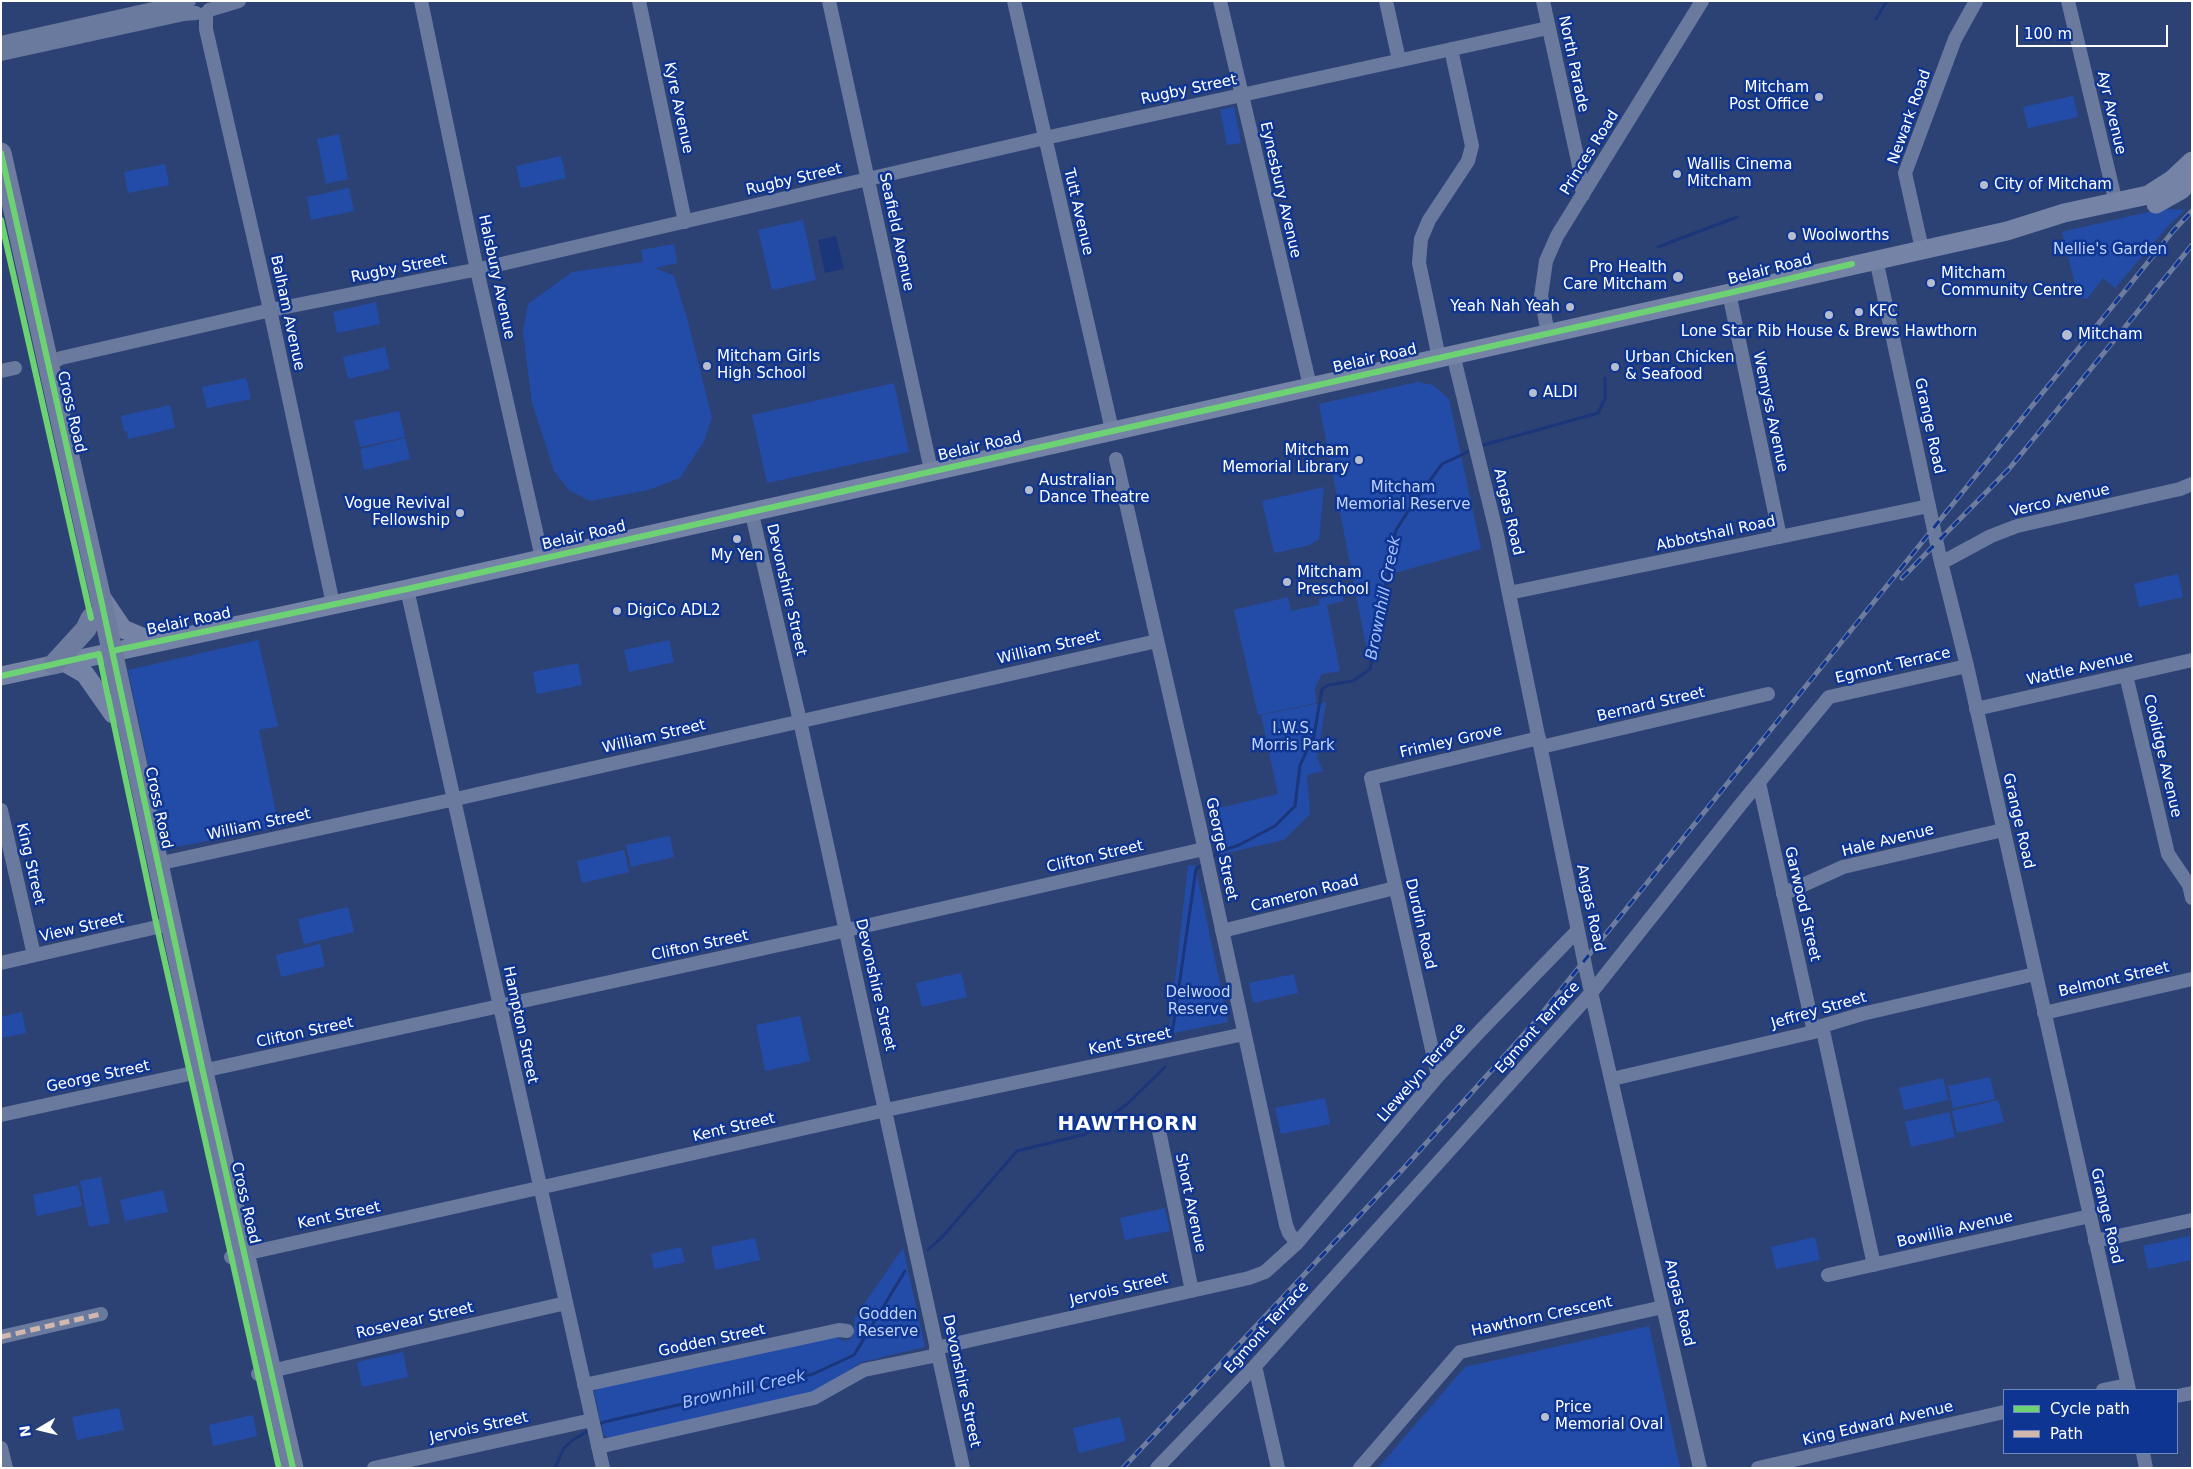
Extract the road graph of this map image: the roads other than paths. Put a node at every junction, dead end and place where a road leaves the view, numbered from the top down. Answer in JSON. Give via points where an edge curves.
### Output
{"nodes":[{"id":1,"x":240,"y":1,"type":"edge"},
{"id":2,"x":421,"y":1,"type":"edge"},
{"id":3,"x":638,"y":1,"type":"edge"},
{"id":4,"x":829,"y":1,"type":"edge"},
{"id":5,"x":1014,"y":1,"type":"edge"},
{"id":6,"x":1220,"y":1,"type":"edge"},
{"id":7,"x":1386,"y":1,"type":"edge"},
{"id":8,"x":1543,"y":1,"type":"edge"},
{"id":9,"x":1702,"y":1,"type":"edge"},
{"id":10,"x":1976,"y":1,"type":"edge"},
{"id":11,"x":2068,"y":1,"type":"edge"},
{"id":12,"x":200,"y":8,"type":"edge"},
{"id":13,"x":1548,"y":28,"type":"junction"},
{"id":14,"x":81,"y":31,"type":"junction"},
{"id":15,"x":1,"y":43,"type":"edge"},
{"id":16,"x":1451,"y":49,"type":"junction"},
{"id":17,"x":1,"y":54,"type":"edge"},
{"id":18,"x":1399,"y":60,"type":"junction"},
{"id":19,"x":1241,"y":95,"type":"junction"},
{"id":20,"x":1045,"y":138,"type":"junction"},
{"id":21,"x":1,"y":153,"type":"edge"},
{"id":22,"x":2192,"y":161,"type":"edge"},
{"id":23,"x":1578,"y":163,"type":"junction"},
{"id":24,"x":1601,"y":168,"type":"junction"},
{"id":25,"x":2192,"y":179,"type":"edge"},
{"id":26,"x":868,"y":180,"type":"junction"},
{"id":27,"x":1583,"y":195,"type":"junction"},
{"id":28,"x":2116,"y":202,"type":"junction"},
{"id":29,"x":1,"y":220,"type":"edge"},
{"id":30,"x":685,"y":222,"type":"junction"},
{"id":31,"x":2006,"y":231,"type":"junction"},
{"id":32,"x":1922,"y":249,"type":"junction"},
{"id":33,"x":1876,"y":259,"type":"junction"},
{"id":34,"x":477,"y":270,"type":"junction"},
{"id":35,"x":1729,"y":293,"type":"junction"},
{"id":36,"x":271,"y":310,"type":"junction"},
{"id":37,"x":1548,"y":334,"type":"junction"},
{"id":38,"x":1446,"y":356,"type":"junction"},
{"id":39,"x":47,"y":365,"type":"junction"},
{"id":40,"x":1310,"y":386,"type":"junction"},
{"id":41,"x":1112,"y":430,"type":"junction"},
{"id":42,"x":1116,"y":459,"type":"dead end"},
{"id":43,"x":932,"y":470,"type":"junction"},
{"id":44,"x":2192,"y":484,"type":"edge"},
{"id":45,"x":1929,"y":506,"type":"junction"},
{"id":46,"x":751,"y":510,"type":"junction"},
{"id":47,"x":1780,"y":537,"type":"junction"},
{"id":48,"x":542,"y":558,"type":"junction"},
{"id":49,"x":1941,"y":563,"type":"junction"},
{"id":50,"x":406,"y":589,"type":"junction"},
{"id":51,"x":1509,"y":593,"type":"junction"},
{"id":52,"x":100,"y":595,"type":"junction"},
{"id":53,"x":333,"y":604,"type":"junction"},
{"id":54,"x":91,"y":618,"type":"junction"},
{"id":55,"x":1157,"y":641,"type":"junction"},
{"id":56,"x":154,"y":642,"type":"junction"},
{"id":57,"x":105,"y":653,"type":"junction"},
{"id":58,"x":2192,"y":660,"type":"edge"},
{"id":59,"x":59,"y":663,"type":"junction"},
{"id":60,"x":1967,"y":666,"type":"junction"},
{"id":61,"x":2126,"y":675,"type":"junction"},
{"id":62,"x":1,"y":676,"type":"edge"},
{"id":63,"x":1768,"y":694,"type":"dead end"},
{"id":64,"x":1976,"y":709,"type":"junction"},
{"id":65,"x":113,"y":714,"type":"junction"},
{"id":66,"x":800,"y":721,"type":"junction"},
{"id":67,"x":1540,"y":743,"type":"junction"},
{"id":68,"x":1370,"y":778,"type":"joint"},
{"id":69,"x":1758,"y":783,"type":"junction"},
{"id":70,"x":454,"y":800,"type":"junction"},
{"id":71,"x":1,"y":810,"type":"edge"},
{"id":72,"x":2003,"y":830,"type":"junction"},
{"id":73,"x":1204,"y":850,"type":"junction"},
{"id":74,"x":158,"y":864,"type":"junction"},
{"id":75,"x":1395,"y":888,"type":"junction"},
{"id":76,"x":1783,"y":894,"type":"junction"},
{"id":77,"x":2192,"y":898,"type":"edge"},
{"id":78,"x":164,"y":925,"type":"junction"},
{"id":79,"x":846,"y":930,"type":"junction"},
{"id":80,"x":1578,"y":930,"type":"junction"},
{"id":81,"x":1222,"y":931,"type":"junction"},
{"id":82,"x":34,"y":955,"type":"junction"},
{"id":83,"x":1,"y":963,"type":"edge"},
{"id":84,"x":2035,"y":974,"type":"junction"},
{"id":85,"x":2192,"y":979,"type":"edge"},
{"id":86,"x":1591,"y":993,"type":"junction"},
{"id":87,"x":500,"y":1006,"type":"junction"},
{"id":88,"x":2044,"y":1013,"type":"junction"},
{"id":89,"x":1818,"y":1029,"type":"junction"},
{"id":90,"x":1244,"y":1034,"type":"junction"},
{"id":91,"x":197,"y":1073,"type":"junction"},
{"id":92,"x":1438,"y":1076,"type":"junction"},
{"id":93,"x":1612,"y":1079,"type":"junction"},
{"id":94,"x":886,"y":1110,"type":"junction"},
{"id":95,"x":1,"y":1115,"type":"edge"},
{"id":96,"x":1157,"y":1121,"type":"dead end"},
{"id":97,"x":540,"y":1188,"type":"junction"},
{"id":98,"x":2090,"y":1216,"type":"junction"},
{"id":99,"x":2192,"y":1220,"type":"edge"},
{"id":100,"x":2095,"y":1242,"type":"junction"},
{"id":101,"x":1297,"y":1243,"type":"junction"},
{"id":102,"x":238,"y":1255,"type":"junction"},
{"id":103,"x":1874,"y":1266,"type":"junction"},
{"id":104,"x":1828,"y":1276,"type":"dead end"},
{"id":105,"x":1192,"y":1291,"type":"junction"},
{"id":106,"x":566,"y":1303,"type":"junction"},
{"id":107,"x":1663,"y":1307,"type":"junction"},
{"id":108,"x":101,"y":1314,"type":"dead end"},
{"id":109,"x":847,"y":1331,"type":"dead end"},
{"id":110,"x":1,"y":1337,"type":"edge"},
{"id":111,"x":937,"y":1351,"type":"junction"},
{"id":112,"x":1255,"y":1366,"type":"junction"},
{"id":113,"x":265,"y":1373,"type":"junction"},
{"id":114,"x":584,"y":1385,"type":"junction"},
{"id":115,"x":2128,"y":1388,"type":"edge"},
{"id":116,"x":2116,"y":1389,"type":"edge"},
{"id":117,"x":2192,"y":1393,"type":"edge"},
{"id":118,"x":2178,"y":1396,"type":"edge"},
{"id":119,"x":2003,"y":1412,"type":"edge"},
{"id":120,"x":593,"y":1425,"type":"junction"},
{"id":121,"x":598,"y":1447,"type":"junction"},
{"id":122,"x":1,"y":1448,"type":"edge"},
{"id":123,"x":2142,"y":1454,"type":"edge"},
{"id":124,"x":6,"y":1468,"type":"edge"},
{"id":125,"x":278,"y":1468,"type":"edge"},
{"id":126,"x":293,"y":1468,"type":"edge"},
{"id":127,"x":374,"y":1468,"type":"edge"},
{"id":128,"x":603,"y":1468,"type":"edge"},
{"id":129,"x":963,"y":1468,"type":"edge"},
{"id":130,"x":1157,"y":1468,"type":"edge"},
{"id":131,"x":1278,"y":1468,"type":"edge"},
{"id":132,"x":1360,"y":1468,"type":"edge"},
{"id":133,"x":1700,"y":1468,"type":"edge"},
{"id":134,"x":1758,"y":1468,"type":"edge"},
{"id":135,"x":2146,"y":1468,"type":"edge"}],
"edges":[{"from":1,"to":12,"type":"street"},
{"from":2,"to":34,"type":"street","name":"Halsbury Avenue"},
{"from":3,"to":30,"type":"street","name":"Kyre Avenue"},
{"from":4,"to":26,"type":"street","name":"Seafield Avenue"},
{"from":5,"to":20,"type":"street","name":"Tutt Avenue"},
{"from":6,"to":19,"type":"street","name":"Eynesbury Avenue"},
{"from":7,"to":18,"type":"street"},
{"from":8,"to":13,"type":"street","name":"North Parade"},
{"from":9,"to":24,"type":"street","name":"Princes Road"},
{"from":10,"to":32,"type":"street","name":"Newark Road","via":[[1955,39],[1905,173]]},
{"from":11,"to":28,"type":"street","name":"Ayr Avenue"},
{"from":12,"to":14,"type":"street"},
{"from":12,"to":36,"type":"street","name":"Balham Avenue"},
{"from":13,"to":16,"type":"street","name":"Rugby Street"},
{"from":13,"to":23,"type":"street","name":"North Parade"},
{"from":14,"to":15,"type":"street"},
{"from":14,"to":17,"type":"street"},
{"from":16,"to":18,"type":"street","name":"Rugby Street"},
{"from":16,"to":38,"type":"street","name":"Angas Road","via":[[1472,146],[1468,161],[1429,220],[1421,239],[1419,263],[1435,336]]},
{"from":18,"to":19,"type":"street","name":"Rugby Street"},
{"from":19,"to":20,"type":"street","name":"Rugby Street"},
{"from":19,"to":40,"type":"street","name":"Eynesbury Avenue"},
{"from":20,"to":26,"type":"street","name":"Rugby Street"},
{"from":20,"to":41,"type":"street","name":"Tutt Avenue"},
{"from":21,"to":39,"type":"highway","name":"Cross Road"},
{"from":22,"to":28,"type":"main road","name":"Belair Road","via":[[2148,195]]},
{"from":23,"to":24,"type":"street","via":[[1588,168]]},
{"from":23,"to":27,"type":"street","name":"North Parade"},
{"from":24,"to":27,"type":"street","name":"Princes Road"},
{"from":25,"to":31,"type":"main road","name":"Belair Road","via":[[2168,198],[2145,209],[2085,222]]},
{"from":26,"to":30,"type":"street","name":"Rugby Street"},
{"from":26,"to":43,"type":"street","name":"Seafield Avenue"},
{"from":27,"to":37,"type":"street","name":"Princes Road","via":[[1557,236],[1546,261],[1541,296]]},
{"from":28,"to":31,"type":"main road","name":"Belair Road","via":[[2064,213]]},
{"from":29,"to":54,"type":"highway","name":"Cross Road"},
{"from":30,"to":34,"type":"street","name":"Rugby Street"},
{"from":31,"to":32,"type":"main road","name":"Belair Road"},
{"from":32,"to":33,"type":"main road","name":"Belair Road"},
{"from":33,"to":35,"type":"main road","name":"Belair Road"},
{"from":33,"to":45,"type":"street","name":"Grange Road"},
{"from":34,"to":36,"type":"street","name":"Rugby Street"},
{"from":34,"to":48,"type":"street","name":"Halsbury Avenue"},
{"from":35,"to":37,"type":"main road","name":"Belair Road"},
{"from":35,"to":47,"type":"street","name":"Wemyss Avenue"},
{"from":36,"to":39,"type":"street","name":"Rugby Street","via":[[61,358]]},
{"from":36,"to":53,"type":"street","name":"Balham Avenue"},
{"from":37,"to":38,"type":"main road","name":"Belair Road"},
{"from":38,"to":40,"type":"main road","name":"Belair Road"},
{"from":38,"to":51,"type":"street","name":"Angas Road","via":[[1473,435]]},
{"from":39,"to":52,"type":"highway","name":"Cross Road"},
{"from":40,"to":41,"type":"main road","name":"Belair Road"},
{"from":41,"to":43,"type":"main road","name":"Belair Road"},
{"from":42,"to":55,"type":"street","name":"George Street"},
{"from":43,"to":46,"type":"main road","name":"Belair Road"},
{"from":44,"to":49,"type":"street","name":"Verco Avenue","via":[[2017,526]]},
{"from":45,"to":47,"type":"street","name":"Abbotshall Road"},
{"from":45,"to":49,"type":"street","name":"Grange Road"},
{"from":46,"to":48,"type":"main road","name":"Belair Road"},
{"from":46,"to":66,"type":"street","name":"Devonshire Street"},
{"from":47,"to":51,"type":"street","name":"Abbotshall Road"},
{"from":48,"to":50,"type":"main road","name":"Belair Road"},
{"from":49,"to":60,"type":"street","name":"Grange Road"},
{"from":50,"to":53,"type":"main road","name":"Belair Road"},
{"from":50,"to":70,"type":"street","name":"Hampton Street"},
{"from":51,"to":67,"type":"street","name":"Angas Road"},
{"from":52,"to":56,"type":"main road","via":[[123,629]]},
{"from":52,"to":57,"type":"highway","name":"Cross Road"},
{"from":53,"to":56,"type":"main road","name":"Belair Road"},
{"from":54,"to":57,"type":"highway","name":"Cross Road"},
{"from":54,"to":59,"type":"highway"},
{"from":55,"to":66,"type":"street","name":"William Street"},
{"from":55,"to":73,"type":"street","name":"George Street"},
{"from":56,"to":57,"type":"main road","name":"Belair Road"},
{"from":57,"to":59,"type":"main road","name":"Belair Road"},
{"from":57,"to":65,"type":"highway","name":"Cross Road"},
{"from":57,"to":74,"type":"highway","name":"Cross Road"},
{"from":58,"to":61,"type":"street","name":"Wattle Avenue"},
{"from":59,"to":62,"type":"main road","name":"Belair Road"},
{"from":59,"to":65,"type":"main road","via":[[84,674]]},
{"from":60,"to":64,"type":"street","name":"Grange Road"},
{"from":60,"to":69,"type":"street","name":"Egmont Terrace","via":[[1830,697]]},
{"from":61,"to":64,"type":"street","name":"Wattle Avenue"},
{"from":61,"to":77,"type":"street","name":"Coolidge Avenue","via":[[2168,854],[2189,884]]},
{"from":63,"to":67,"type":"street","name":"Bernard Street"},
{"from":64,"to":72,"type":"street","name":"Grange Road"},
{"from":65,"to":78,"type":"highway","name":"Cross Road"},
{"from":66,"to":70,"type":"street","name":"William Street"},
{"from":66,"to":79,"type":"street","name":"Devonshire Street"},
{"from":67,"to":68,"type":"street","name":"Frimley Grove"},
{"from":67,"to":80,"type":"street","name":"Angas Road"},
{"from":68,"to":75,"type":"street","name":"Durdin Road"},
{"from":69,"to":76,"type":"street","name":"Garwood Street"},
{"from":69,"to":86,"type":"street","name":"Egmont Terrace"},
{"from":70,"to":74,"type":"street","name":"William Street"},
{"from":70,"to":87,"type":"street","name":"Hampton Street"},
{"from":71,"to":82,"type":"street","name":"King Street"},
{"from":72,"to":76,"type":"street","name":"Hale Avenue","via":[[1843,867]]},
{"from":72,"to":84,"type":"street","name":"Grange Road"},
{"from":73,"to":79,"type":"street","name":"Clifton Street"},
{"from":73,"to":81,"type":"street","name":"George Street"},
{"from":74,"to":78,"type":"highway","name":"Cross Road"},
{"from":75,"to":81,"type":"street","name":"Cameron Road"},
{"from":75,"to":92,"type":"street","name":"Durdin Road"},
{"from":76,"to":89,"type":"street","name":"Garwood Street"},
{"from":78,"to":82,"type":"street","name":"View Street"},
{"from":78,"to":91,"type":"highway","name":"Cross Road"},
{"from":79,"to":87,"type":"street","name":"Clifton Street"},
{"from":79,"to":94,"type":"street","name":"Devonshire Street"},
{"from":80,"to":86,"type":"street","name":"Angas Road"},
{"from":80,"to":92,"type":"street","name":"Llewelyn Terrace"},
{"from":81,"to":90,"type":"street","name":"George Street"},
{"from":82,"to":83,"type":"street","name":"View Street"},
{"from":84,"to":88,"type":"street","name":"Grange Road"},
{"from":84,"to":89,"type":"street","name":"Jeffrey Street","via":[[1862,1014]]},
{"from":85,"to":88,"type":"street","name":"Belmont Street"},
{"from":86,"to":93,"type":"street","name":"Angas Road"},
{"from":86,"to":112,"type":"street","name":"Egmont Terrace"},
{"from":87,"to":91,"type":"street","name":"Clifton Street"},
{"from":87,"to":97,"type":"street","name":"Hampton Street"},
{"from":88,"to":98,"type":"street","name":"Grange Road"},
{"from":89,"to":93,"type":"street","name":"Jeffrey Street"},
{"from":89,"to":103,"type":"street","name":"Garwood Street"},
{"from":90,"to":94,"type":"street","name":"Kent Street"},
{"from":90,"to":101,"type":"street","name":"George Street","via":[[1286,1225]]},
{"from":91,"to":95,"type":"street","name":"George Street"},
{"from":91,"to":102,"type":"highway","name":"Cross Road"},
{"from":92,"to":101,"type":"street","name":"Llewelyn Terrace"},
{"from":93,"to":107,"type":"street","name":"Angas Road"},
{"from":94,"to":97,"type":"street","name":"Kent Street"},
{"from":94,"to":111,"type":"street","name":"Devonshire Street"},
{"from":96,"to":105,"type":"street","name":"Short Avenue"},
{"from":97,"to":102,"type":"street","name":"Kent Street"},
{"from":97,"to":106,"type":"street","name":"Hampton Street"},
{"from":98,"to":100,"type":"street","name":"Grange Road"},
{"from":98,"to":103,"type":"street","name":"Bowillia Avenue"},
{"from":99,"to":100,"type":"street"},
{"from":100,"to":115,"type":"street","name":"Grange Road"},
{"from":101,"to":105,"type":"street","name":"Jervois Street","via":[[1272,1268],[1258,1276]]},
{"from":102,"to":113,"type":"highway","name":"Cross Road"},
{"from":103,"to":104,"type":"street","name":"Bowillia Avenue"},
{"from":105,"to":111,"type":"street","name":"Jervois Street"},
{"from":106,"to":113,"type":"street","name":"Rosevear Street"},
{"from":106,"to":114,"type":"street","name":"Hampton Street"},
{"from":107,"to":132,"type":"street","name":"Hawthorn Crescent","via":[[1460,1352]]},
{"from":107,"to":133,"type":"street","name":"Angas Road"},
{"from":108,"to":110,"type":"street"},
{"from":109,"to":114,"type":"street","name":"Godden Street","via":[[839,1330]]},
{"from":111,"to":121,"type":"street","name":"Jervois Street","via":[[864,1370],[814,1398]]},
{"from":111,"to":129,"type":"street","name":"Devonshire Street"},
{"from":112,"to":130,"type":"street","name":"Egmont Terrace"},
{"from":112,"to":131,"type":"street"},
{"from":113,"to":125,"type":"highway","name":"Cross Road"},
{"from":113,"to":126,"type":"highway","name":"Cross Road"},
{"from":114,"to":120,"type":"street","name":"Hampton Street"},
{"from":115,"to":116,"type":"street"},
{"from":117,"to":118,"type":"street"},
{"from":119,"to":134,"type":"street","name":"King Edward Avenue"},
{"from":120,"to":121,"type":"street","name":"Hampton Street"},
{"from":120,"to":127,"type":"street","name":"Jervois Street"},
{"from":121,"to":128,"type":"street","name":"Hampton Street"},
{"from":122,"to":124,"type":"street"},
{"from":123,"to":135,"type":"street"}]}
